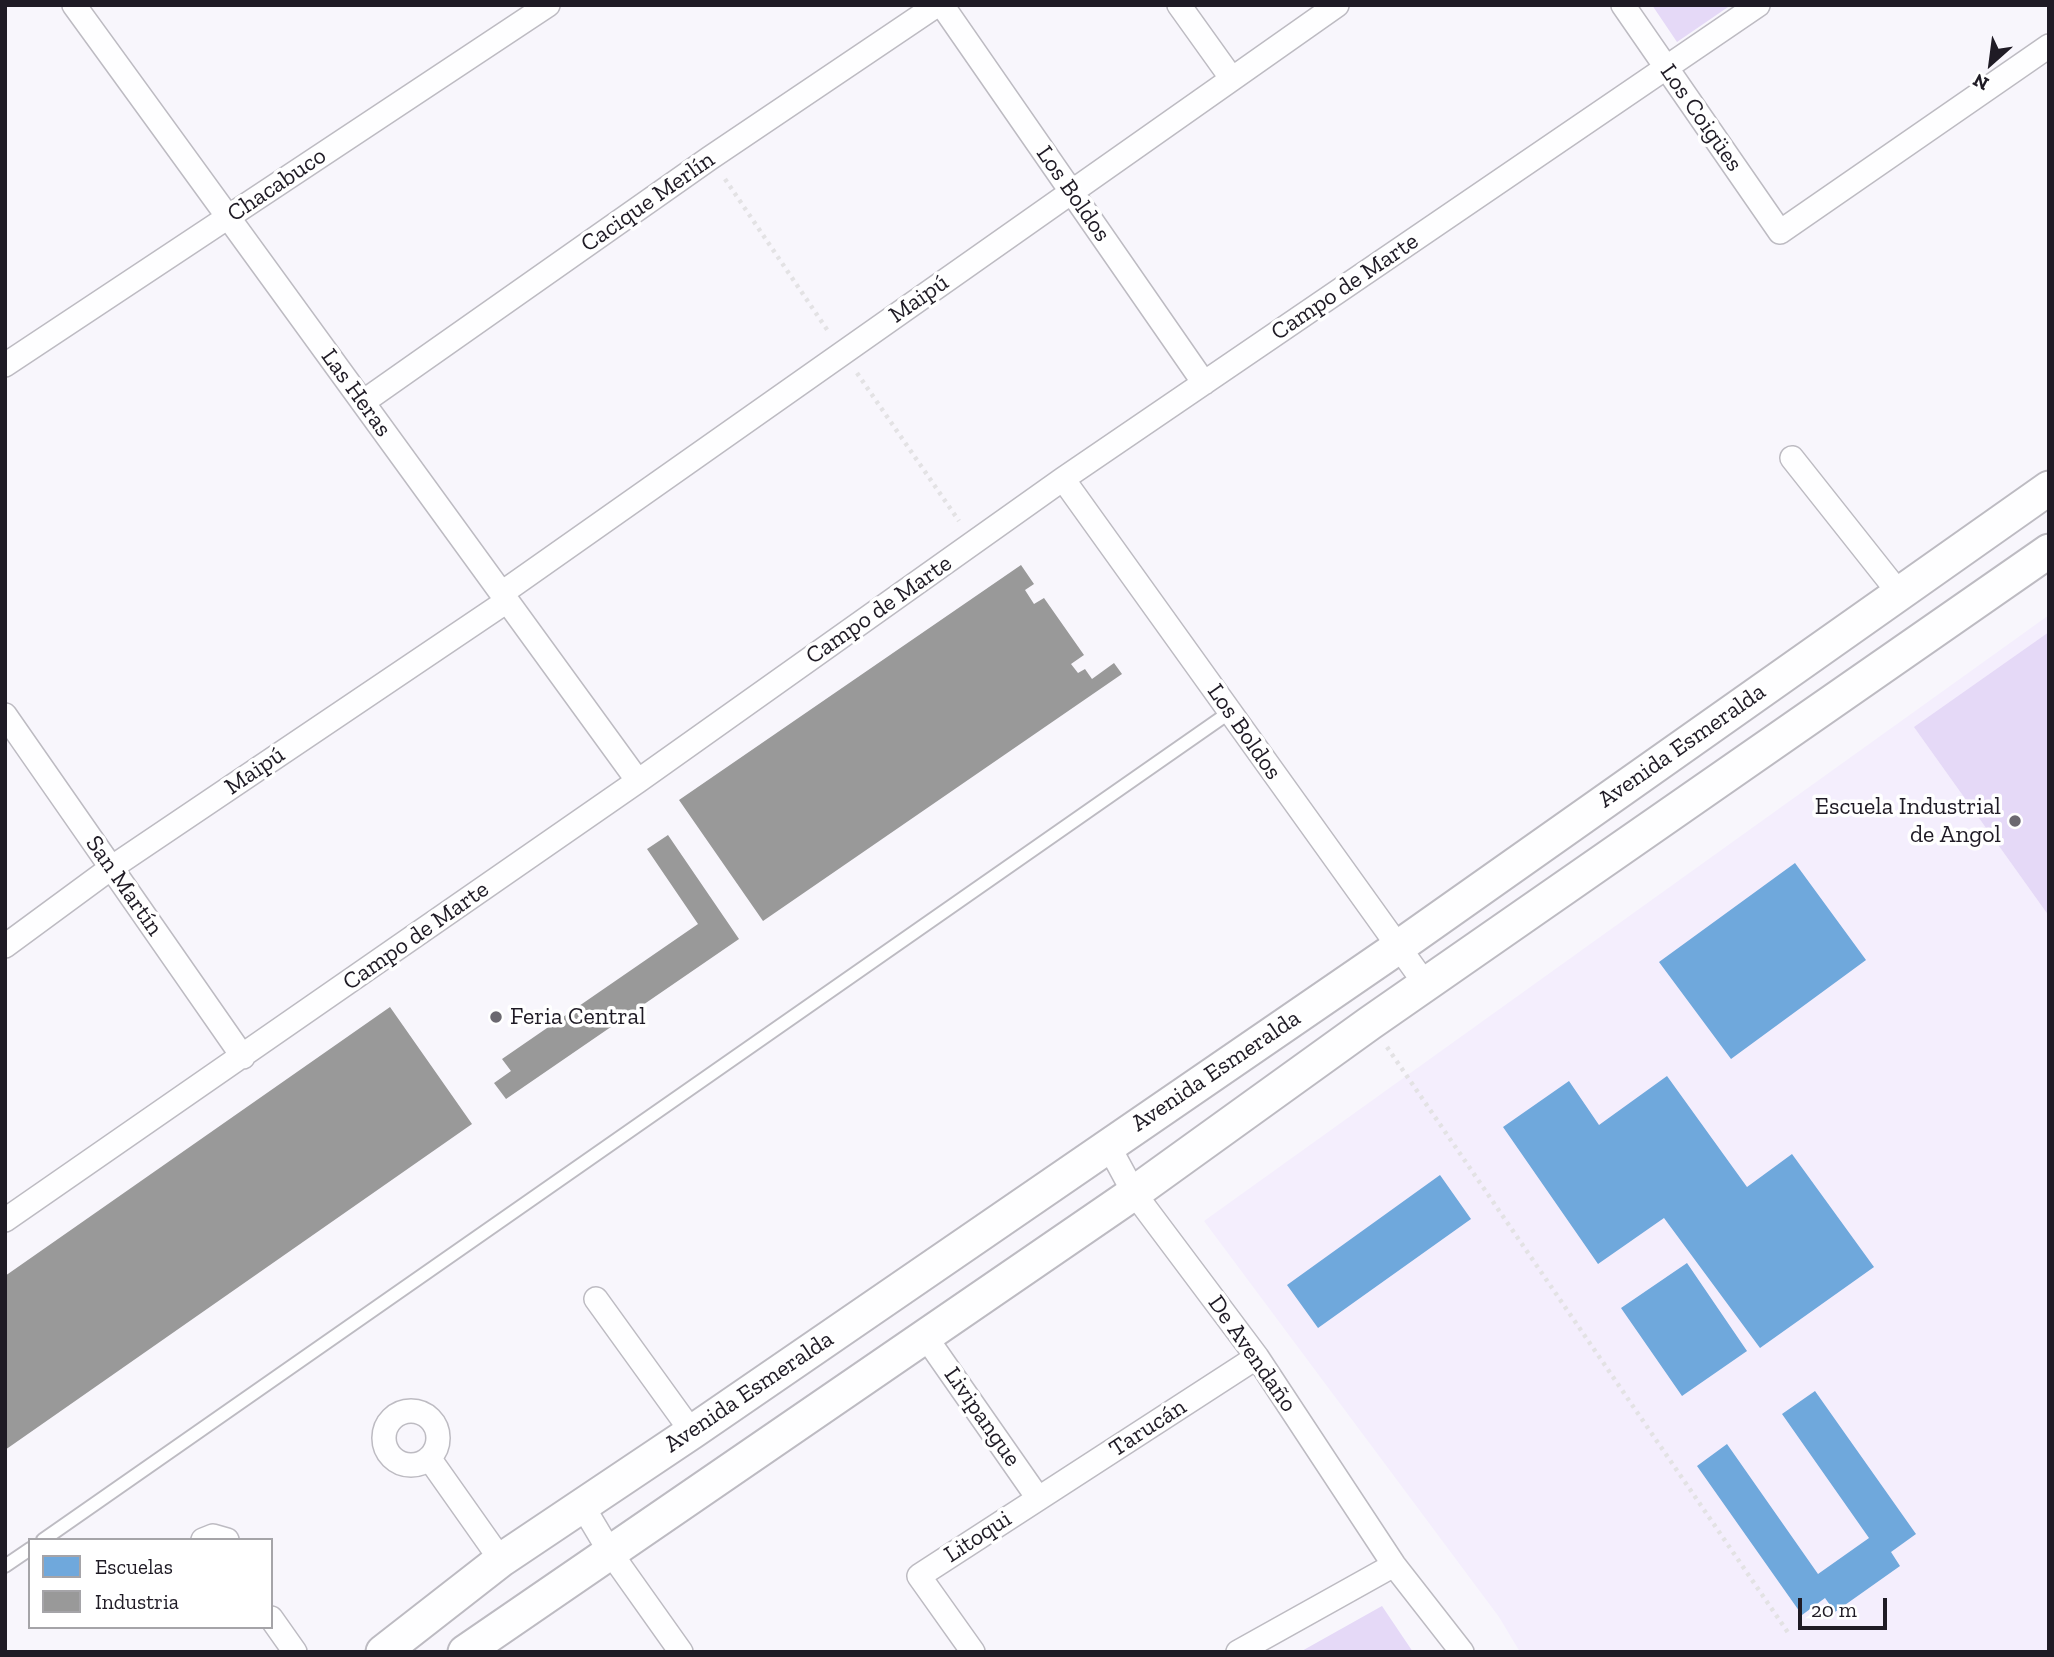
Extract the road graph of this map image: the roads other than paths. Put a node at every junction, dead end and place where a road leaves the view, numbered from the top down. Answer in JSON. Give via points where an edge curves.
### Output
{"nodes":[{"id":1,"x":74,"y":5,"type":"edge"},
{"id":2,"x":548,"y":5,"type":"edge"},
{"id":3,"x":939,"y":5,"type":"edge"},
{"id":4,"x":1179,"y":5,"type":"edge"},
{"id":5,"x":1337,"y":5,"type":"edge"},
{"id":6,"x":1623,"y":5,"type":"edge"},
{"id":7,"x":1758,"y":5,"type":"edge"},
{"id":8,"x":2049,"y":46,"type":"edge"},
{"id":9,"x":1666,"y":67,"type":"junction"},
{"id":10,"x":1232,"y":79,"type":"junction"},
{"id":11,"x":1072,"y":192,"type":"junction"},
{"id":12,"x":228,"y":218,"type":"junction"},
{"id":13,"x":5,"y":365,"type":"edge"},
{"id":14,"x":1204,"y":383,"type":"junction"},
{"id":15,"x":363,"y":402,"type":"junction"},
{"id":16,"x":1792,"y":458,"type":"dead end"},
{"id":17,"x":1063,"y":478,"type":"junction"},
{"id":18,"x":2049,"y":488,"type":"edge"},
{"id":19,"x":2049,"y":551,"type":"edge"},
{"id":20,"x":1899,"y":593,"type":"junction"},
{"id":21,"x":505,"y":597,"type":"junction"},
{"id":22,"x":1230,"y":712,"type":"junction"},
{"id":23,"x":5,"y":715,"type":"edge"},
{"id":24,"x":638,"y":780,"type":"junction"},
{"id":25,"x":111,"y":868,"type":"junction"},
{"id":26,"x":5,"y":946,"type":"edge"},
{"id":27,"x":1397,"y":948,"type":"junction"},
{"id":28,"x":1426,"y":985,"type":"junction"},
{"id":29,"x":243,"y":1057,"type":"junction"},
{"id":30,"x":1108,"y":1145,"type":"junction"},
{"id":31,"x":1134,"y":1194,"type":"junction"},
{"id":32,"x":5,"y":1220,"type":"edge"},
{"id":33,"x":924,"y":1273,"type":"junction"},
{"id":34,"x":596,"y":1299,"type":"dead end"},
{"id":35,"x":860,"y":1316,"type":"junction"},
{"id":36,"x":953,"y":1318,"type":"junction"},
{"id":37,"x":925,"y":1336,"type":"junction"},
{"id":38,"x":1257,"y":1357,"type":"junction"},
{"id":39,"x":889,"y":1361,"type":"junction"},
{"id":40,"x":692,"y":1432,"type":"junction"},
{"id":41,"x":429,"y":1458,"type":"dead end"},
{"id":42,"x":1038,"y":1498,"type":"junction"},
{"id":43,"x":582,"y":1505,"type":"junction"},
{"id":44,"x":46,"y":1538,"type":"edge"},
{"id":45,"x":28,"y":1550,"type":"edge"},
{"id":46,"x":610,"y":1552,"type":"junction"},
{"id":47,"x":501,"y":1560,"type":"junction"},
{"id":48,"x":1394,"y":1565,"type":"junction"},
{"id":49,"x":5,"y":1566,"type":"edge"},
{"id":50,"x":273,"y":1621,"type":"edge"},
{"id":51,"x":295,"y":1652,"type":"edge"},
{"id":52,"x":383,"y":1652,"type":"edge"},
{"id":53,"x":466,"y":1652,"type":"edge"},
{"id":54,"x":681,"y":1652,"type":"edge"},
{"id":55,"x":973,"y":1652,"type":"edge"},
{"id":56,"x":1238,"y":1652,"type":"edge"},
{"id":57,"x":1462,"y":1652,"type":"edge"}],
"edges":[{"from":1,"to":12,"type":"street","name":"Las Heras"},
{"from":2,"to":12,"type":"street","name":"Chacabuco"},
{"from":3,"to":11,"type":"street","name":"Los Boldos"},
{"from":3,"to":15,"type":"street","name":"Cacique Merlín","via":[[710,158]]},
{"from":4,"to":10,"type":"street"},
{"from":5,"to":10,"type":"street","name":"Maipú"},
{"from":6,"to":9,"type":"street","name":"Los Coigües"},
{"from":7,"to":9,"type":"street","name":"Campo de Marte"},
{"from":8,"to":9,"type":"street","name":"Los Coigües","via":[[1780,232]]},
{"from":9,"to":14,"type":"street","name":"Campo de Marte"},
{"from":10,"to":11,"type":"street","name":"Maipú"},
{"from":11,"to":14,"type":"street","name":"Los Boldos"},
{"from":11,"to":21,"type":"street","name":"Maipú"},
{"from":12,"to":13,"type":"street","name":"Chacabuco"},
{"from":12,"to":15,"type":"street","name":"Las Heras"},
{"from":14,"to":17,"type":"street","name":"Campo de Marte"},
{"from":15,"to":21,"type":"street","name":"Las Heras"},
{"from":16,"to":20,"type":"street"},
{"from":17,"to":22,"type":"street","name":"Los Boldos"},
{"from":17,"to":24,"type":"street","name":"Campo de Marte"},
{"from":18,"to":20,"type":"street","name":"Avenida Esmeralda"},
{"from":19,"to":28,"type":"street","name":"Avenida Esmeralda"},
{"from":20,"to":27,"type":"street","name":"Avenida Esmeralda"},
{"from":21,"to":24,"type":"street","name":"Las Heras"},
{"from":21,"to":25,"type":"street","name":"Maipú"},
{"from":22,"to":27,"type":"street","name":"Los Boldos"},
{"from":22,"to":44,"type":"lane"},
{"from":23,"to":25,"type":"street","name":"San Martín"},
{"from":24,"to":29,"type":"street","name":"Campo de Marte"},
{"from":25,"to":26,"type":"street","name":"Maipú"},
{"from":25,"to":29,"type":"street","name":"San Martín"},
{"from":27,"to":28,"type":"street","name":"Los Boldos"},
{"from":27,"to":30,"type":"street","name":"Avenida Esmeralda"},
{"from":28,"to":31,"type":"street","name":"Avenida Esmeralda"},
{"from":29,"to":32,"type":"street","name":"Campo de Marte"},
{"from":30,"to":31,"type":"street","name":"De Avendaño"},
{"from":30,"to":33,"type":"street","name":"Avenida Esmeralda"},
{"from":31,"to":36,"type":"street","name":"Avenida Esmeralda"},
{"from":31,"to":38,"type":"street","name":"De Avendaño"},
{"from":33,"to":35,"type":"street","name":"Avenida Esmeralda"},
{"from":33,"to":36,"type":"street"},
{"from":34,"to":40,"type":"street"},
{"from":35,"to":39,"type":"street"},
{"from":35,"to":40,"type":"street","name":"Avenida Esmeralda"},
{"from":36,"to":37,"type":"street","name":"Avenida Esmeralda"},
{"from":37,"to":39,"type":"street","name":"Avenida Esmeralda"},
{"from":37,"to":42,"type":"street","name":"Livipangue"},
{"from":38,"to":42,"type":"street","name":"Tarucán"},
{"from":38,"to":48,"type":"street","name":"De Avendaño"},
{"from":39,"to":46,"type":"street","name":"Avenida Esmeralda"},
{"from":40,"to":43,"type":"street","name":"Avenida Esmeralda"},
{"from":41,"to":47,"type":"street"},
{"from":42,"to":55,"type":"street","name":"Litoqui","via":[[919,1576]]},
{"from":43,"to":46,"type":"street"},
{"from":43,"to":47,"type":"street","name":"Avenida Esmeralda"},
{"from":45,"to":49,"type":"lane"},
{"from":46,"to":53,"type":"street","name":"Avenida Esmeralda"},
{"from":46,"to":54,"type":"street"},
{"from":47,"to":52,"type":"street","name":"Avenida Esmeralda"},
{"from":48,"to":56,"type":"street"},
{"from":48,"to":57,"type":"street","name":"De Avendaño"},
{"from":50,"to":51,"type":"street"}]}
